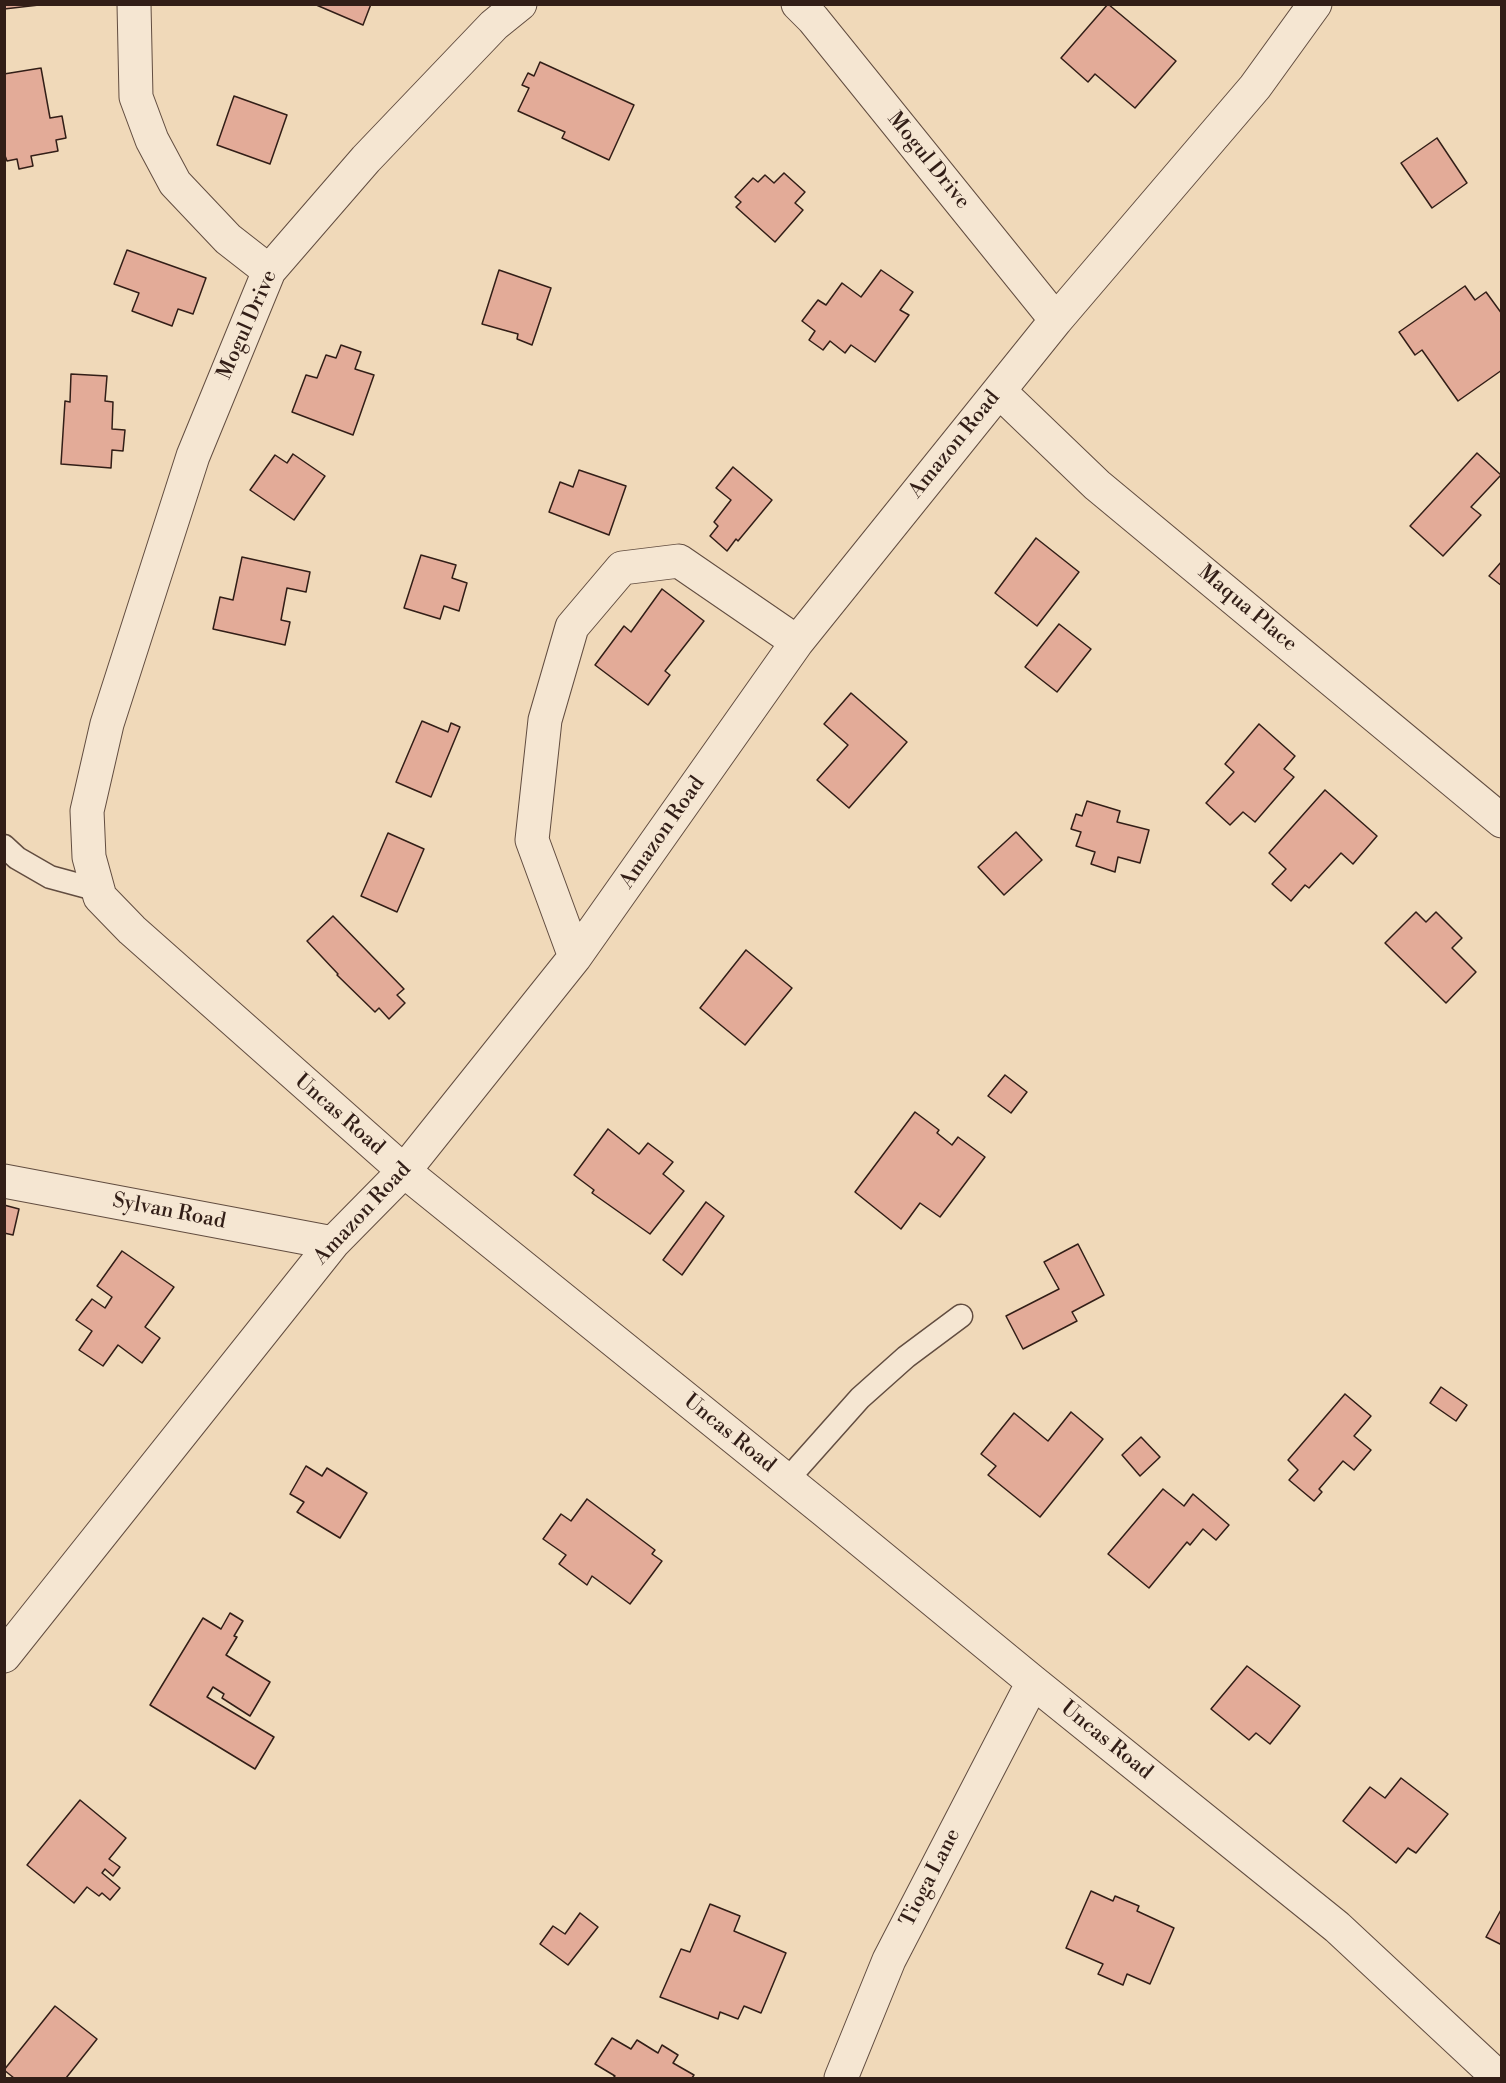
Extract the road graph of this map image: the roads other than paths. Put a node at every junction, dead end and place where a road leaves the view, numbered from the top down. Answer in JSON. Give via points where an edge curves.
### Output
{"nodes":[{"id":1,"x":520,"y":4,"type":"edge"},
{"id":2,"x":798,"y":4,"type":"edge"},
{"id":3,"x":1315,"y":4,"type":"edge"},
{"id":4,"x":140,"y":10,"type":"edge"},
{"id":5,"x":268,"y":271,"type":"junction"},
{"id":6,"x":1056,"y":320,"type":"junction"},
{"id":7,"x":999,"y":391,"type":"junction"},
{"id":8,"x":797,"y":642,"type":"junction"},
{"id":9,"x":107,"y":724,"type":"joint"},
{"id":10,"x":1502,"y":821,"type":"edge"},
{"id":11,"x":4,"y":846,"type":"edge"},
{"id":12,"x":98,"y":890,"type":"junction"},
{"id":13,"x":575,"y":957,"type":"junction"},
{"id":14,"x":404,"y":1172,"type":"junction"},
{"id":15,"x":4,"y":1181,"type":"edge"},
{"id":16,"x":333,"y":1243,"type":"junction"},
{"id":17,"x":961,"y":1316,"type":"dead end"},
{"id":18,"x":786,"y":1480,"type":"junction"},
{"id":19,"x":4,"y":1656,"type":"edge"},
{"id":20,"x":1033,"y":1682,"type":"junction"},
{"id":21,"x":841,"y":2079,"type":"edge"},
{"id":22,"x":1499,"y":2079,"type":"edge"}],
"edges":[{"from":1,"to":5,"type":"street","name":"Mogul Drive","via":[[366,159]]},
{"from":2,"to":6,"type":"street","name":"Mogul Drive"},
{"from":3,"to":6,"type":"street","name":"Amazon Road","via":[[1255,87]]},
{"from":4,"to":5,"type":"street","via":[[136,97],[152,140],[175,183],[228,239]]},
{"from":5,"to":9,"type":"street","name":"Mogul Drive","via":[[193,456]]},
{"from":6,"to":7,"type":"street","name":"Amazon Road"},
{"from":7,"to":8,"type":"street","name":"Amazon Road"},
{"from":7,"to":10,"type":"street","name":"Maqua Place","via":[[1097,485]]},
{"from":8,"to":13,"type":"street","name":"Amazon Road"},
{"from":8,"to":13,"type":"street","via":[[679,561],[622,568],[572,627],[545,720],[532,840]]},
{"from":9,"to":12,"type":"street","name":"Uncas Road","via":[[87,812],[89,857]]},
{"from":11,"to":12,"type":"lane","via":[[50,877]]},
{"from":12,"to":14,"type":"street","name":"Uncas Road","via":[[100,897],[132,930]]},
{"from":13,"to":14,"type":"street","name":"Amazon Road"},
{"from":14,"to":16,"type":"street","name":"Amazon Road"},
{"from":14,"to":18,"type":"street","name":"Uncas Road"},
{"from":15,"to":16,"type":"street","name":"Sylvan Road"},
{"from":16,"to":19,"type":"street","name":"Amazon Road"},
{"from":17,"to":18,"type":"lane","via":[[860,1398]]},
{"from":18,"to":20,"type":"street","name":"Uncas Road"},
{"from":20,"to":21,"type":"street","name":"Tioga Lane","via":[[889,1960]]},
{"from":20,"to":22,"type":"street","name":"Uncas Road","via":[[1337,1927]]}]}
